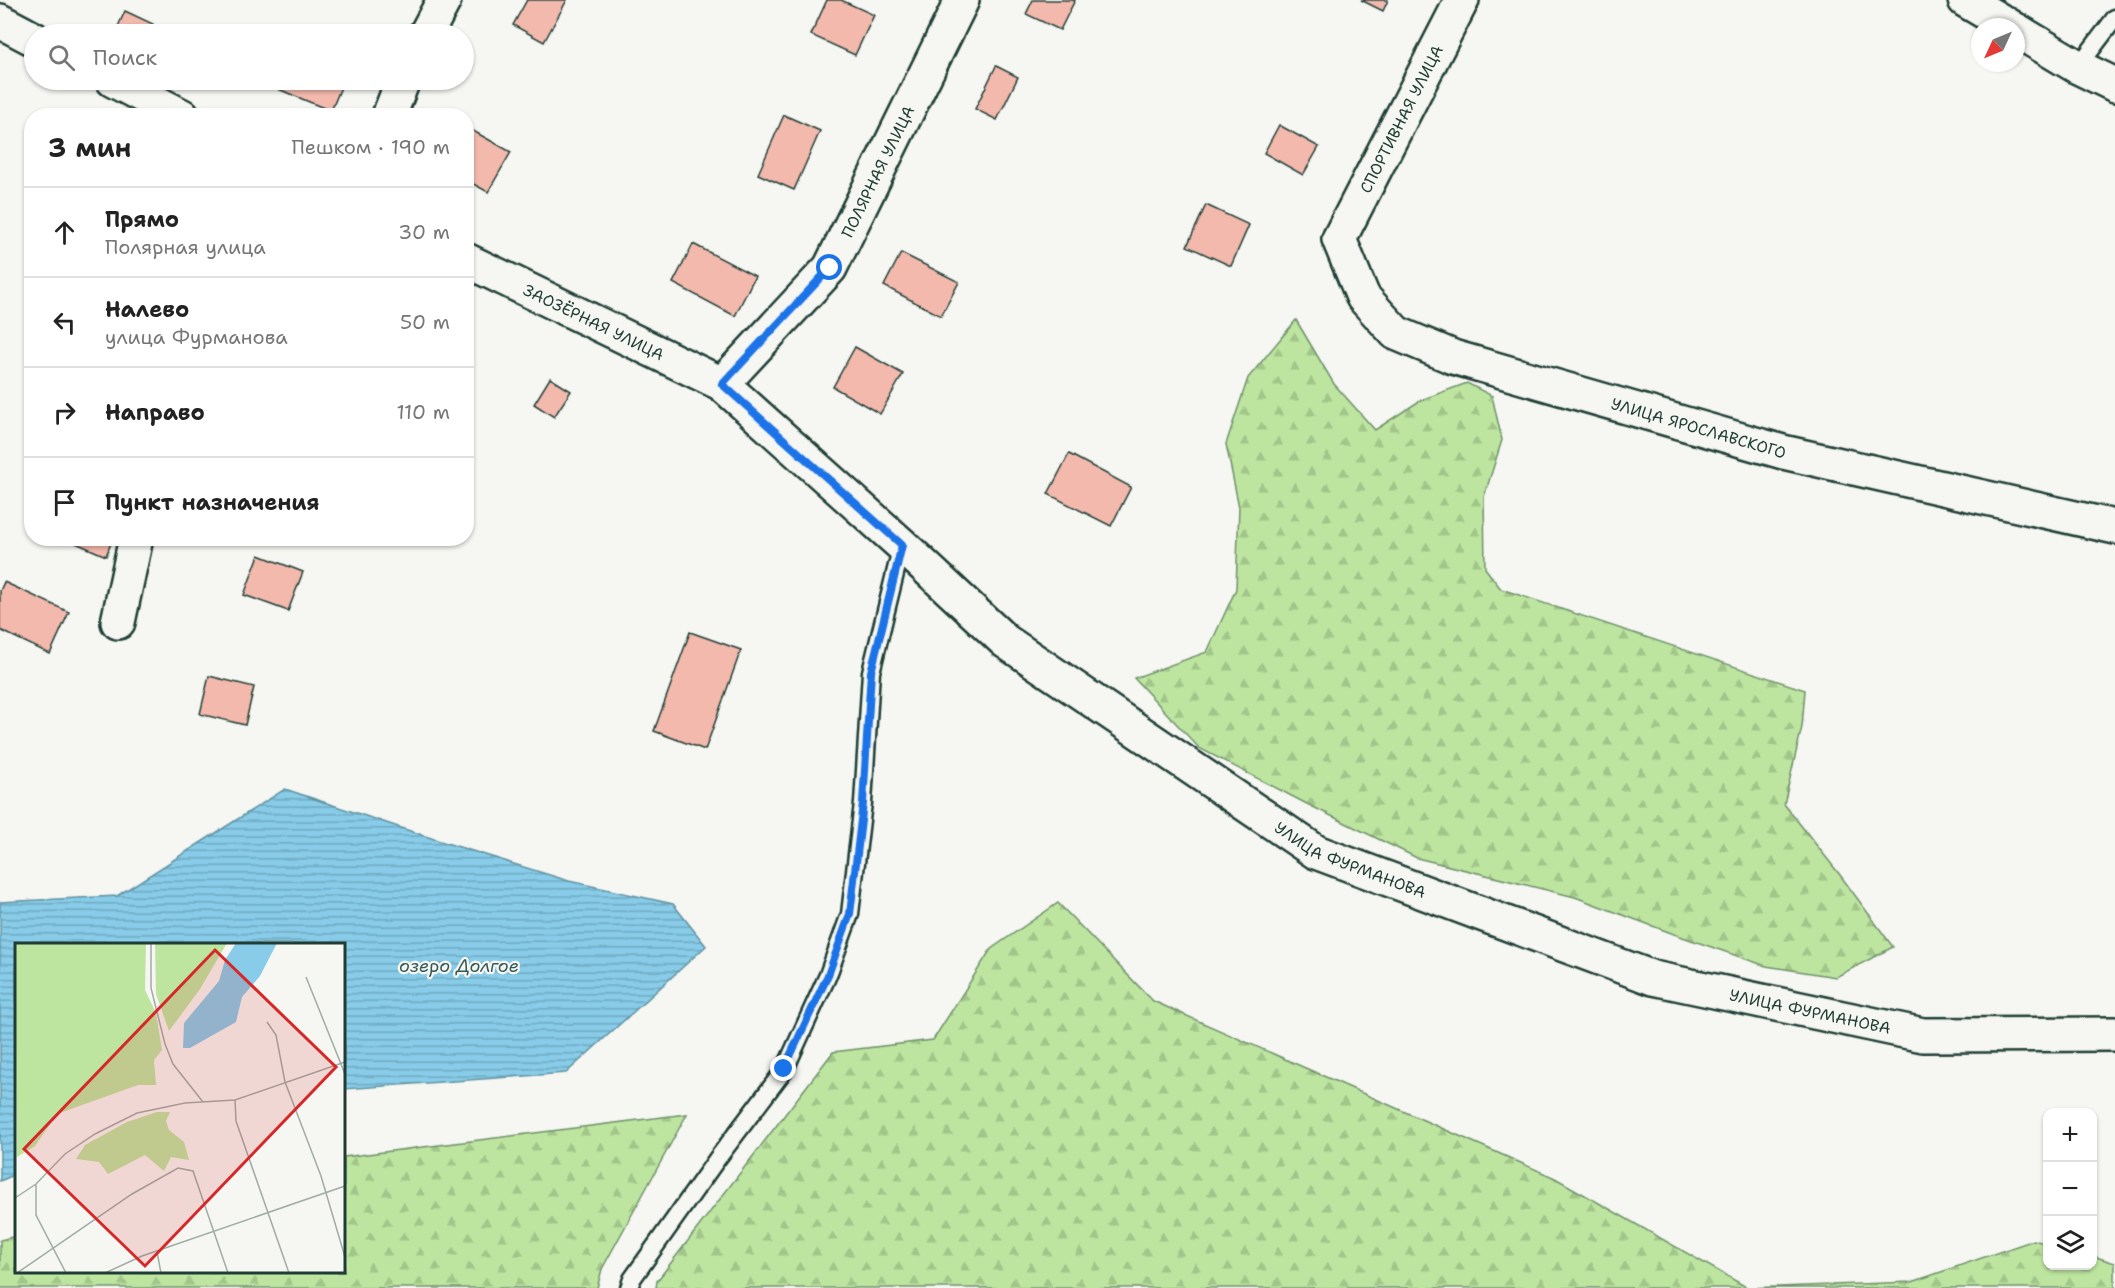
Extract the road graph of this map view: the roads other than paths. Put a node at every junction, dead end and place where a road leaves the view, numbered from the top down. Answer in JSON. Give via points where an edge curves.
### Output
{"nodes":[{"id":1,"x":444,"y":0,"type":"edge"},
{"id":2,"x":962,"y":0,"type":"edge"},
{"id":3,"x":1462,"y":0,"type":"edge"},
{"id":4,"x":1972,"y":2,"type":"edge"},
{"id":5,"x":1997,"y":18,"type":"edge"},
{"id":6,"x":2115,"y":18,"type":"edge"},
{"id":7,"x":0,"y":21,"type":"edge"},
{"id":8,"x":431,"y":24,"type":"edge"},
{"id":9,"x":24,"y":34,"type":"edge"},
{"id":10,"x":2025,"y":35,"type":"edge"},
{"id":11,"x":2078,"y":67,"type":"junction"},
{"id":12,"x":2115,"y":85,"type":"edge"},
{"id":13,"x":132,"y":90,"type":"edge"},
{"id":14,"x":399,"y":90,"type":"edge"},
{"id":15,"x":167,"y":108,"type":"edge"},
{"id":16,"x":392,"y":108,"type":"edge"},
{"id":17,"x":1339,"y":239,"type":"joint"},
{"id":18,"x":474,"y":264,"type":"edge"},
{"id":19,"x":722,"y":384,"type":"junction"},
{"id":20,"x":2115,"y":527,"type":"edge"},
{"id":21,"x":902,"y":545,"type":"junction"},
{"id":22,"x":134,"y":546,"type":"edge"},
{"id":23,"x":118,"y":622,"type":"dead end"},
{"id":24,"x":2115,"y":1034,"type":"edge"},
{"id":25,"x":629,"y":1288,"type":"edge"}],
"edges":[{"from":1,"to":8,"type":"main road"},
{"from":2,"to":19,"type":"main road","name":"ПОЛЯРНАЯ УЛИЦА","via":[[830,268]]},
{"from":3,"to":17,"type":"main road","name":"СПОРТИВНАЯ УЛИЦА"},
{"from":4,"to":5,"type":"main road"},
{"from":6,"to":11,"type":"lane"},
{"from":7,"to":9,"type":"main road"},
{"from":10,"to":11,"type":"main road"},
{"from":11,"to":12,"type":"main road"},
{"from":13,"to":15,"type":"main road"},
{"from":14,"to":16,"type":"main road"},
{"from":17,"to":20,"type":"main road","name":"УЛИЦА ЯРОСЛАВСКОГО","via":[[1363,297],[1396,333],[1453,357],[1783,452]]},
{"from":18,"to":19,"type":"main road","name":"ЗАОЗЁРНАЯ УЛИЦА"},
{"from":19,"to":21,"type":"main road","name":"УЛИЦА ФУРМАНОВА"},
{"from":21,"to":24,"type":"main road","name":"УЛИЦА ФУРМАНОВА","via":[[1005,641],[1316,852],[1653,978],[1923,1035]]},
{"from":21,"to":25,"type":"lane","via":[[871,672],[863,803],[850,914],[832,965],[784,1069]]},
{"from":22,"to":23,"type":"main road"}]}
